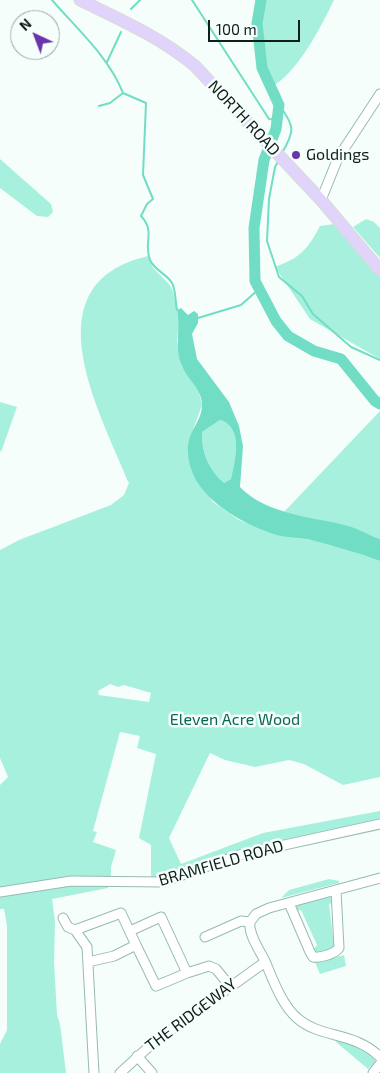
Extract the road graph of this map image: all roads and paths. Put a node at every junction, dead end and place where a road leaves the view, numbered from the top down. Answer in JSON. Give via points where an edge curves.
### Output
{"nodes":[{"id":1,"x":80,"y":0,"type":"edge"},
{"id":2,"x":380,"y":94,"type":"edge"},
{"id":3,"x":321,"y":200,"type":"junction"},
{"id":4,"x":380,"y":270,"type":"edge"},
{"id":5,"x":380,"y":824,"type":"edge"},
{"id":6,"x":380,"y":878,"type":"edge"},
{"id":7,"x":1,"y":889,"type":"edge"},
{"id":8,"x":336,"y":890,"type":"junction"},
{"id":9,"x":289,"y":902,"type":"junction"},
{"id":10,"x":62,"y":918,"type":"dead end"},
{"id":11,"x":250,"y":922,"type":"junction"},
{"id":12,"x":75,"y":930,"type":"junction"},
{"id":13,"x":130,"y":931,"type":"junction"},
{"id":14,"x":205,"y":937,"type":"dead end"},
{"id":15,"x":136,"y":945,"type":"junction"},
{"id":16,"x":88,"y":962,"type":"junction"},
{"id":17,"x":265,"y":962,"type":"junction"},
{"id":18,"x":187,"y":973,"type":"junction"},
{"id":19,"x":230,"y":986,"type":"junction"},
{"id":20,"x":137,"y":1056,"type":"junction"},
{"id":21,"x":380,"y":1057,"type":"edge"},
{"id":22,"x":380,"y":1064,"type":"edge"},
{"id":23,"x":94,"y":1073,"type":"edge"},
{"id":24,"x":120,"y":1073,"type":"edge"},
{"id":25,"x":152,"y":1073,"type":"edge"},
{"id":26,"x":373,"y":1073,"type":"edge"}],
"edges":[{"from":1,"to":3,"type":"main road","name":"NORTH ROAD","via":[[173,48],[215,86]]},
{"from":2,"to":3,"type":"street","via":[[338,158]]},
{"from":3,"to":4,"type":"main road","name":"NORTH ROAD"},
{"from":5,"to":7,"type":"street","name":"BRAMFIELD ROAD","via":[[239,855],[163,882],[71,881]]},
{"from":6,"to":8,"type":"street"},
{"from":8,"to":9,"type":"street"},
{"from":8,"to":9,"type":"street","via":[[339,948],[318,957],[313,957],[310,952]]},
{"from":9,"to":11,"type":"street","via":[[259,912]]},
{"from":10,"to":12,"type":"street","via":[[68,927]]},
{"from":11,"to":14,"type":"street","via":[[241,921]]},
{"from":11,"to":17,"type":"street"},
{"from":12,"to":13,"type":"street","via":[[119,909]]},
{"from":12,"to":16,"type":"street","via":[[86,944]]},
{"from":13,"to":15,"type":"street"},
{"from":13,"to":18,"type":"street","via":[[161,917]]},
{"from":15,"to":16,"type":"street","via":[[114,956]]},
{"from":15,"to":18,"type":"street","via":[[156,986]]},
{"from":16,"to":23,"type":"street"},
{"from":17,"to":19,"type":"street","name":"THE RIDGEWAY"},
{"from":17,"to":21,"type":"street","via":[[296,1018],[368,1046]]},
{"from":18,"to":19,"type":"street","via":[[209,966],[216,969]]},
{"from":19,"to":20,"type":"street","name":"THE RIDGEWAY"},
{"from":20,"to":24,"type":"street","name":"THE RIDGEWAY"},
{"from":20,"to":25,"type":"street"},
{"from":22,"to":26,"type":"street"}]}
